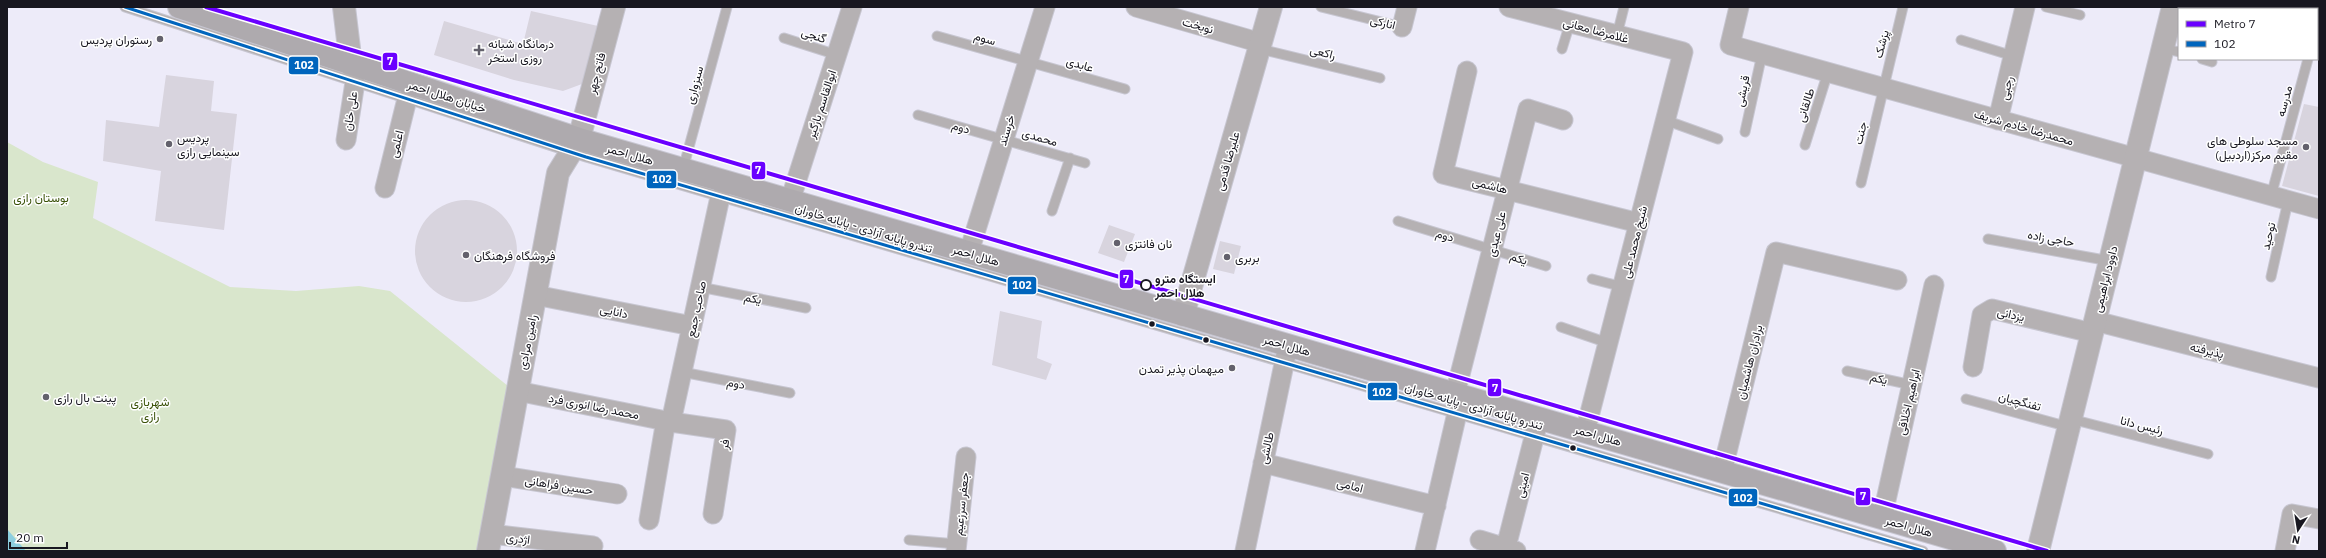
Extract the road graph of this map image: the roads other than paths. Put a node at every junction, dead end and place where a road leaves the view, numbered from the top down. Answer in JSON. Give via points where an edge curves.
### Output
{"nodes":[{"id":1,"x":125,"y":7,"type":"edge"},
{"id":2,"x":179,"y":7,"type":"edge"},
{"id":3,"x":344,"y":7,"type":"edge"},
{"id":4,"x":614,"y":7,"type":"edge"},
{"id":5,"x":728,"y":7,"type":"edge"},
{"id":6,"x":852,"y":7,"type":"edge"},
{"id":7,"x":1045,"y":7,"type":"edge"},
{"id":8,"x":1136,"y":7,"type":"edge"},
{"id":9,"x":1272,"y":7,"type":"edge"},
{"id":10,"x":1321,"y":7,"type":"edge"},
{"id":11,"x":1407,"y":7,"type":"edge"},
{"id":12,"x":1509,"y":7,"type":"edge"},
{"id":13,"x":1624,"y":7,"type":"edge"},
{"id":14,"x":1739,"y":7,"type":"edge"},
{"id":15,"x":1903,"y":7,"type":"edge"},
{"id":16,"x":2025,"y":7,"type":"edge"},
{"id":17,"x":2046,"y":7,"type":"edge"},
{"id":18,"x":2173,"y":7,"type":"edge"},
{"id":19,"x":2080,"y":15,"type":"dead end"},
{"id":20,"x":1570,"y":23,"type":"junction"},
{"id":21,"x":1402,"y":26,"type":"joint"},
{"id":22,"x":1617,"y":35,"type":"junction"},
{"id":23,"x":937,"y":36,"type":"dead end"},
{"id":24,"x":784,"y":38,"type":"dead end"},
{"id":25,"x":1961,"y":40,"type":"dead end"},
{"id":26,"x":1260,"y":46,"type":"junction"},
{"id":27,"x":1562,"y":49,"type":"dead end"},
{"id":28,"x":2171,"y":50,"type":"edge"},
{"id":29,"x":1683,"y":52,"type":"joint"},
{"id":30,"x":1762,"y":54,"type":"junction"},
{"id":31,"x":837,"y":55,"type":"junction"},
{"id":32,"x":2013,"y":56,"type":"junction"},
{"id":33,"x":2205,"y":60,"type":"edge"},
{"id":34,"x":2308,"y":60,"type":"edge"},
{"id":35,"x":1028,"y":62,"type":"junction"},
{"id":36,"x":2212,"y":62,"type":"dead end"},
{"id":37,"x":1467,"y":71,"type":"dead end"},
{"id":38,"x":1828,"y":72,"type":"junction"},
{"id":39,"x":353,"y":73,"type":"junction"},
{"id":40,"x":1380,"y":78,"type":"dead end"},
{"id":41,"x":1883,"y":87,"type":"junction"},
{"id":42,"x":1125,"y":89,"type":"dead end"},
{"id":43,"x":407,"y":99,"type":"junction"},
{"id":44,"x":918,"y":115,"type":"dead end"},
{"id":45,"x":1563,"y":120,"type":"dead end"},
{"id":46,"x":1666,"y":120,"type":"junction"},
{"id":47,"x":1998,"y":120,"type":"junction"},
{"id":48,"x":1746,"y":132,"type":"dead end"},
{"id":49,"x":1004,"y":139,"type":"junction"},
{"id":50,"x":1718,"y":139,"type":"dead end"},
{"id":51,"x":346,"y":140,"type":"dead end"},
{"id":52,"x":1804,"y":145,"type":"dead end"},
{"id":53,"x":574,"y":146,"type":"junction"},
{"id":54,"x":1070,"y":158,"type":"junction"},
{"id":55,"x":2135,"y":158,"type":"junction"},
{"id":56,"x":1085,"y":163,"type":"dead end"},
{"id":57,"x":683,"y":169,"type":"junction"},
{"id":58,"x":1861,"y":183,"type":"dead end"},
{"id":59,"x":385,"y":188,"type":"dead end"},
{"id":60,"x":1507,"y":190,"type":"junction"},
{"id":61,"x":720,"y":197,"type":"junction"},
{"id":62,"x":2280,"y":198,"type":"junction"},
{"id":63,"x":790,"y":201,"type":"junction"},
{"id":64,"x":2319,"y":209,"type":"edge"},
{"id":65,"x":1052,"y":211,"type":"dead end"},
{"id":66,"x":1398,"y":221,"type":"dead end"},
{"id":67,"x":1639,"y":223,"type":"junction"},
{"id":68,"x":1988,"y":239,"type":"dead end"},
{"id":69,"x":1492,"y":249,"type":"junction"},
{"id":70,"x":968,"y":252,"type":"junction"},
{"id":71,"x":2110,"y":260,"type":"junction"},
{"id":72,"x":1546,"y":266,"type":"dead end"},
{"id":73,"x":2271,"y":277,"type":"dead end"},
{"id":74,"x":1592,"y":278,"type":"dead end"},
{"id":75,"x":1897,"y":280,"type":"dead end"},
{"id":76,"x":1934,"y":285,"type":"dead end"},
{"id":77,"x":700,"y":287,"type":"junction"},
{"id":78,"x":1623,"y":287,"type":"junction"},
{"id":79,"x":535,"y":294,"type":"junction"},
{"id":80,"x":806,"y":308,"type":"dead end"},
{"id":81,"x":1183,"y":315,"type":"junction"},
{"id":82,"x":692,"y":326,"type":"junction"},
{"id":83,"x":1561,"y":327,"type":"dead end"},
{"id":84,"x":2093,"y":327,"type":"junction"},
{"id":85,"x":1608,"y":343,"type":"junction"},
{"id":86,"x":1286,"y":354,"type":"junction"},
{"id":87,"x":1973,"y":367,"type":"dead end"},
{"id":88,"x":1847,"y":370,"type":"dead end"},
{"id":89,"x":682,"y":372,"type":"junction"},
{"id":90,"x":2319,"y":378,"type":"edge"},
{"id":91,"x":1912,"y":385,"type":"junction"},
{"id":92,"x":517,"y":391,"type":"junction"},
{"id":93,"x":790,"y":394,"type":"dead end"},
{"id":94,"x":1966,"y":399,"type":"dead end"},
{"id":95,"x":1458,"y":401,"type":"junction"},
{"id":96,"x":669,"y":421,"type":"junction"},
{"id":97,"x":2070,"y":423,"type":"junction"},
{"id":98,"x":1537,"y":427,"type":"junction"},
{"id":99,"x":1585,"y":432,"type":"junction"},
{"id":100,"x":2208,"y":454,"type":"dead end"},
{"id":101,"x":966,"y":457,"type":"dead end"},
{"id":102,"x":1263,"y":463,"type":"junction"},
{"id":103,"x":1722,"y":472,"type":"junction"},
{"id":104,"x":502,"y":476,"type":"junction"},
{"id":105,"x":617,"y":494,"type":"dead end"},
{"id":106,"x":1436,"y":506,"type":"junction"},
{"id":107,"x":713,"y":514,"type":"dead end"},
{"id":108,"x":1882,"y":518,"type":"junction"},
{"id":109,"x":2319,"y":519,"type":"edge"},
{"id":110,"x":650,"y":520,"type":"dead end"},
{"id":111,"x":909,"y":540,"type":"dead end"},
{"id":112,"x":1480,"y":540,"type":"dead end"},
{"id":113,"x":490,"y":543,"type":"edge"},
{"id":114,"x":593,"y":546,"type":"dead end"},
{"id":115,"x":957,"y":547,"type":"edge"},
{"id":116,"x":1509,"y":550,"type":"edge"},
{"id":117,"x":1245,"y":551,"type":"edge"},
{"id":118,"x":1425,"y":551,"type":"edge"},
{"id":119,"x":1924,"y":551,"type":"edge"},
{"id":120,"x":1995,"y":551,"type":"edge"},
{"id":121,"x":2038,"y":551,"type":"edge"},
{"id":122,"x":2285,"y":551,"type":"edge"}],
"edges":[{"from":1,"to":39,"type":"lane","name":"تندرو پایانه آزادی - پایانه خاوران"},
{"from":2,"to":39,"type":"main road","name":"خیابان هلال احمر"},
{"from":3,"to":39,"type":"street"},
{"from":4,"to":53,"type":"street","name":"فاتح چهر"},
{"from":5,"to":57,"type":"lane","name":"سبزواری"},
{"from":6,"to":31,"type":"street","name":"ابوالقاسم بارگیر"},
{"from":7,"to":35,"type":"street","name":"خرسند"},
{"from":8,"to":26,"type":"street","name":"نوبخت"},
{"from":9,"to":26,"type":"street","name":"علیرضا قدمی"},
{"from":10,"to":21,"type":"lane","name":"انارکی"},
{"from":11,"to":21,"type":"street","name":"انارکی"},
{"from":12,"to":20,"type":"street","name":"غلامرضا معانی"},
{"from":13,"to":22,"type":"lane"},
{"from":14,"to":30,"type":"street","name":"محمدرضا خادم شریف","via":[[1730,45]]},
{"from":15,"to":41,"type":"lane","name":"پزشک"},
{"from":16,"to":32,"type":"street","name":"رجبی"},
{"from":17,"to":19,"type":"lane"},
{"from":18,"to":28,"type":"street","name":"داوود ابراهیمی"},
{"from":20,"to":22,"type":"street","name":"غلامرضا معانی"},
{"from":20,"to":27,"type":"lane"},
{"from":22,"to":29,"type":"street","name":"غلامرضا معانی"},
{"from":23,"to":35,"type":"lane","name":"سوم"},
{"from":24,"to":31,"type":"lane","name":"گنجی"},
{"from":25,"to":32,"type":"lane"},
{"from":26,"to":40,"type":"lane","name":"راکعی"},
{"from":26,"to":81,"type":"street","name":"علیرضا قدمی"},
{"from":28,"to":55,"type":"street","name":"داوود ابراهیمی"},
{"from":29,"to":46,"type":"street","name":"شیخ محمد علی"},
{"from":30,"to":38,"type":"street","name":"محمدرضا خادم شریف"},
{"from":30,"to":48,"type":"lane","name":"قریشی"},
{"from":31,"to":63,"type":"street","name":"ابوالقاسم بارگیر"},
{"from":32,"to":47,"type":"street","name":"رجبی"},
{"from":33,"to":36,"type":"lane"},
{"from":34,"to":62,"type":"lane","name":"مدرسه"},
{"from":35,"to":42,"type":"lane","name":"عابدی"},
{"from":35,"to":49,"type":"street","name":"خرسند"},
{"from":37,"to":60,"type":"street","name":"هاشمی","via":[[1443,174]]},
{"from":38,"to":41,"type":"street","name":"محمدرضا خادم شریف"},
{"from":38,"to":52,"type":"lane","name":"طالقانی"},
{"from":39,"to":43,"type":"lane","name":"تندرو پایانه آزادی - پایانه خاوران"},
{"from":39,"to":51,"type":"street","name":"علی خان"},
{"from":39,"to":53,"type":"main road","name":"خیابان هلال احمر"},
{"from":41,"to":47,"type":"street","name":"محمدرضا خادم شریف"},
{"from":41,"to":58,"type":"lane","name":"جنت"},
{"from":43,"to":53,"type":"lane","name":"تندرو پایانه آزادی - پایانه خاوران"},
{"from":43,"to":59,"type":"street","name":"اعلمی"},
{"from":44,"to":49,"type":"lane","name":"دوم"},
{"from":45,"to":60,"type":"street","name":"علی عبدی","via":[[1528,109]]},
{"from":46,"to":50,"type":"lane"},
{"from":46,"to":67,"type":"street","name":"شیخ محمد علی"},
{"from":47,"to":55,"type":"street","name":"محمدرضا خادم شریف"},
{"from":49,"to":54,"type":"lane","name":"محمدی"},
{"from":49,"to":70,"type":"street","name":"خرسند"},
{"from":53,"to":57,"type":"main road","name":"هلال احمر"},
{"from":53,"to":61,"type":"lane","name":"تندرو پایانه آزادی - پایانه خاوران"},
{"from":53,"to":79,"type":"street","name":"رامین مرادی","via":[[558,173]]},
{"from":54,"to":56,"type":"lane","name":"محمدی"},
{"from":54,"to":65,"type":"lane","name":"محمدی"},
{"from":55,"to":62,"type":"street","name":"محمدرضا خادم شریف"},
{"from":55,"to":71,"type":"street","name":"داوود ابراهیمی"},
{"from":57,"to":63,"type":"main road","name":"هلال احمر"},
{"from":60,"to":67,"type":"street","name":"هاشمی"},
{"from":60,"to":69,"type":"street","name":"علی عبدی"},
{"from":61,"to":77,"type":"street","name":"صاحب جمع"},
{"from":61,"to":86,"type":"lane","name":"تندرو پایانه آزادی - پایانه خاوران"},
{"from":62,"to":64,"type":"street","name":"محمدرضا خادم شریف"},
{"from":62,"to":73,"type":"lane","name":"توحید"},
{"from":63,"to":70,"type":"main road","name":"هلال احمر"},
{"from":66,"to":69,"type":"lane","name":"دوم"},
{"from":67,"to":78,"type":"street","name":"شیخ محمد علی"},
{"from":68,"to":71,"type":"lane","name":"حاجی زاده"},
{"from":69,"to":72,"type":"lane","name":"یکم"},
{"from":69,"to":95,"type":"street","name":"علی عبدی"},
{"from":70,"to":81,"type":"main road","name":"هلال احمر"},
{"from":71,"to":84,"type":"street","name":"داوود ابراهیمی"},
{"from":74,"to":78,"type":"lane"},
{"from":75,"to":103,"type":"street","name":"برادران هاشمیان","via":[[1776,252]]},
{"from":76,"to":91,"type":"street","name":"ابراهیم اخلاقی"},
{"from":77,"to":80,"type":"lane","name":"یکم"},
{"from":77,"to":82,"type":"street","name":"صاحب جمع"},
{"from":78,"to":85,"type":"street","name":"شیخ محمد علی"},
{"from":79,"to":82,"type":"street","name":"دانایی"},
{"from":79,"to":92,"type":"street","name":"رامین مرادی"},
{"from":81,"to":86,"type":"main road","name":"هلال احمر"},
{"from":82,"to":89,"type":"street","name":"صاحب جمع"},
{"from":83,"to":85,"type":"lane"},
{"from":84,"to":87,"type":"street","name":"یزدانی","via":[[1992,309],[1982,315]]},
{"from":84,"to":90,"type":"street","name":"پذیرفته"},
{"from":84,"to":97,"type":"street","name":"داوود ابراهیمی"},
{"from":85,"to":99,"type":"street","name":"شیخ محمد علی"},
{"from":86,"to":95,"type":"main road","name":"هلال احمر"},
{"from":86,"to":102,"type":"street","name":"طالشی"},
{"from":88,"to":91,"type":"lane","name":"یکم"},
{"from":89,"to":93,"type":"lane","name":"دوم"},
{"from":89,"to":96,"type":"street","name":"صاحب جمع"},
{"from":91,"to":108,"type":"street","name":"ابراهیم اخلاقی"},
{"from":92,"to":96,"type":"street","name":"محمد رضا انوری فرد"},
{"from":92,"to":104,"type":"street","name":"رامین مرادی"},
{"from":94,"to":97,"type":"lane","name":"تفنگچیان"},
{"from":95,"to":98,"type":"main road","name":"هلال احمر"},
{"from":95,"to":106,"type":"street"},
{"from":96,"to":107,"type":"street","name":"فر","via":[[726,430]]},
{"from":96,"to":110,"type":"street"},
{"from":97,"to":100,"type":"lane","name":"رئیس دانا"},
{"from":97,"to":121,"type":"street","name":"داوود ابراهیمی"},
{"from":98,"to":99,"type":"main road","name":"هلال احمر"},
{"from":98,"to":116,"type":"street","name":"امینی"},
{"from":98,"to":119,"type":"lane","name":"تندرو پایانه آزادی - پایانه خاوران"},
{"from":99,"to":103,"type":"main road","name":"هلال احمر"},
{"from":101,"to":115,"type":"street","name":"جعفر سرزعیم"},
{"from":102,"to":106,"type":"street","name":"امامی"},
{"from":102,"to":117,"type":"street","name":"طالشی"},
{"from":103,"to":108,"type":"main road","name":"هلال احمر"},
{"from":104,"to":105,"type":"street","name":"حسین فراهانی"},
{"from":104,"to":113,"type":"street","name":"رامین مرادی"},
{"from":106,"to":118,"type":"street"},
{"from":108,"to":120,"type":"main road","name":"هلال احمر"},
{"from":109,"to":122,"type":"street","via":[[2292,514]]},
{"from":111,"to":115,"type":"lane"},
{"from":112,"to":116,"type":"street"},
{"from":113,"to":114,"type":"street","name":"اژدری"}]}
